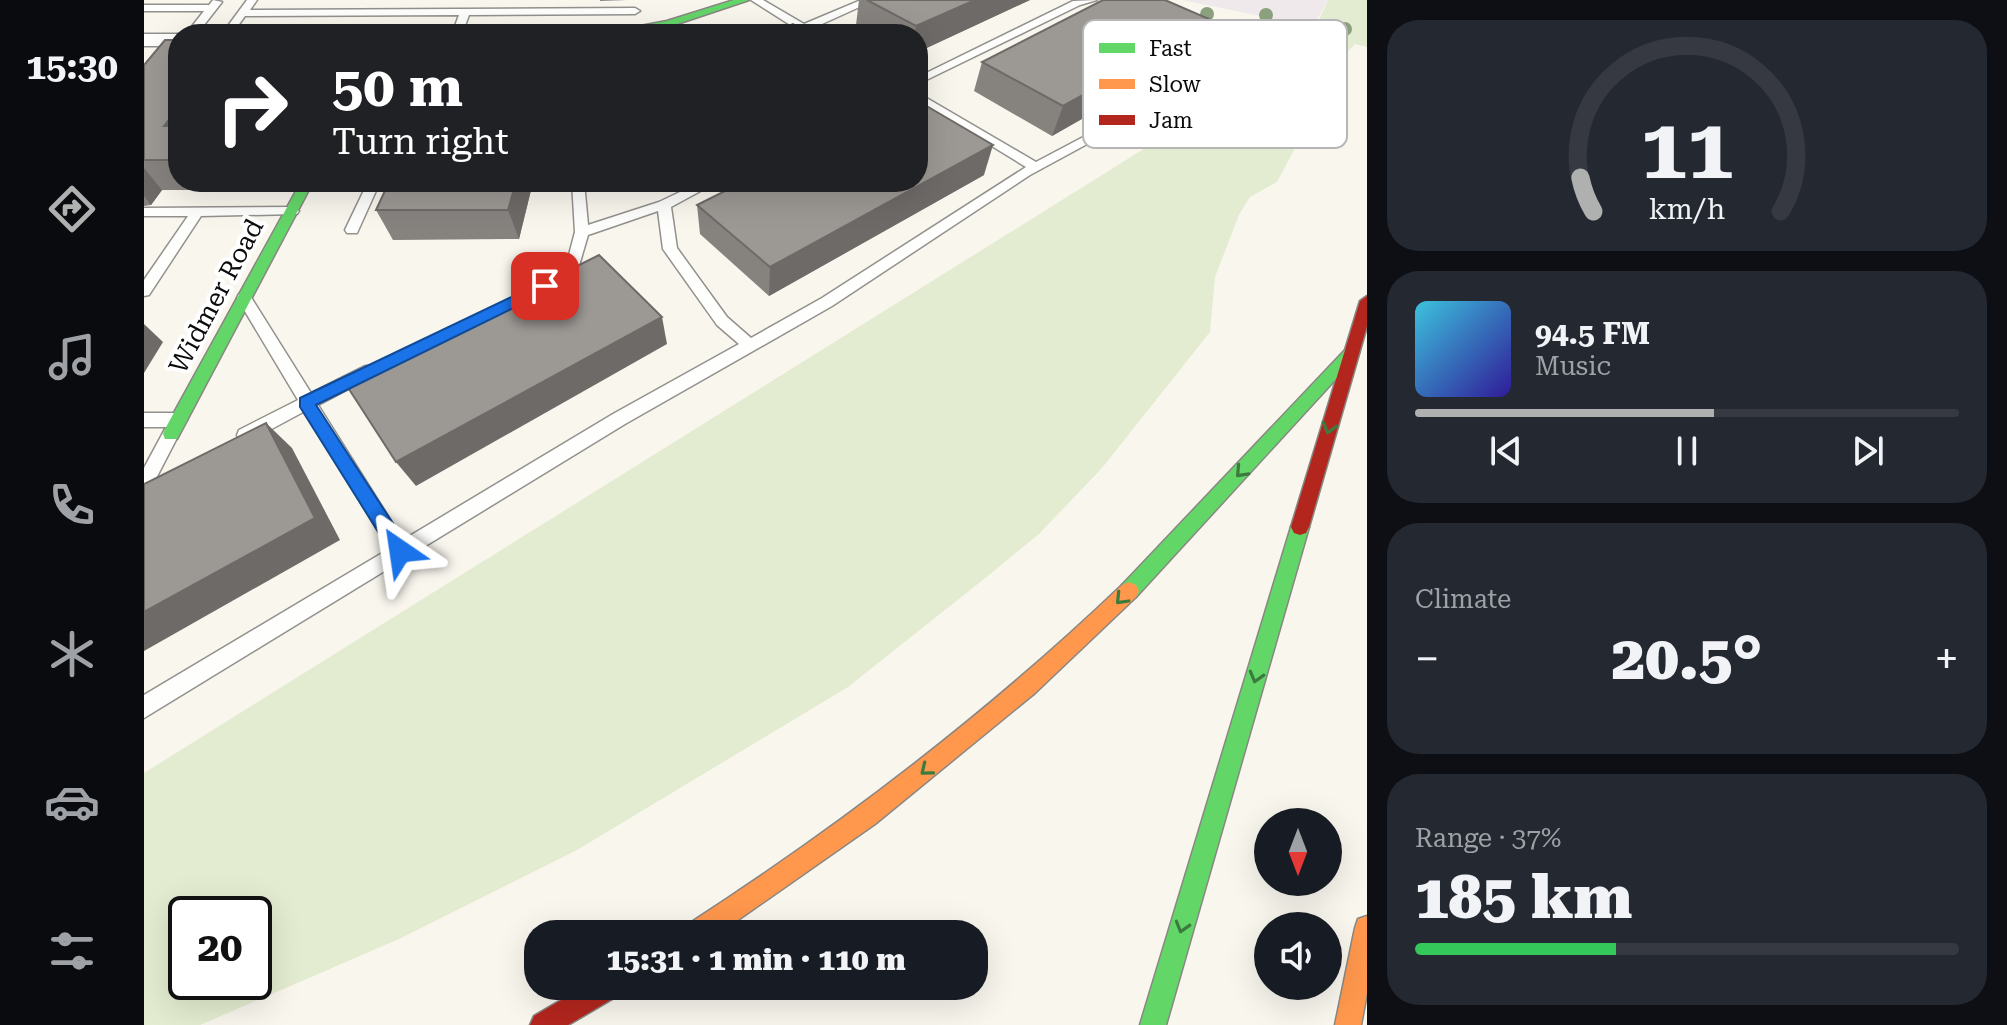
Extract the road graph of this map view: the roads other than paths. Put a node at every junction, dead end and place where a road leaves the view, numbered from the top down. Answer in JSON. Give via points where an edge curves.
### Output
{"nodes":[{"id":1,"x":252,"y":0,"type":"edge"},
{"id":2,"x":744,"y":0,"type":"edge"},
{"id":3,"x":756,"y":0,"type":"edge"},
{"id":4,"x":870,"y":0,"type":"edge"},
{"id":5,"x":1092,"y":0,"type":"edge"},
{"id":6,"x":216,"y":4,"type":"edge"},
{"id":7,"x":144,"y":8,"type":"edge"},
{"id":8,"x":465,"y":12,"type":"junction"},
{"id":9,"x":243,"y":13,"type":"junction"},
{"id":10,"x":637,"y":13,"type":"edge"},
{"id":11,"x":199,"y":24,"type":"edge"},
{"id":12,"x":235,"y":24,"type":"edge"},
{"id":13,"x":461,"y":24,"type":"edge"},
{"id":14,"x":619,"y":24,"type":"edge"},
{"id":15,"x":796,"y":24,"type":"edge"},
{"id":16,"x":822,"y":24,"type":"edge"},
{"id":17,"x":144,"y":40,"type":"edge"},
{"id":18,"x":168,"y":40,"type":"edge"},
{"id":19,"x":928,"y":76,"type":"edge"},
{"id":20,"x":928,"y":102,"type":"edge"},
{"id":21,"x":1083,"y":142,"type":"edge"},
{"id":22,"x":1036,"y":167,"type":"junction"},
{"id":23,"x":302,"y":192,"type":"edge"},
{"id":24,"x":369,"y":192,"type":"edge"},
{"id":25,"x":579,"y":192,"type":"edge"},
{"id":26,"x":691,"y":192,"type":"edge"},
{"id":27,"x":664,"y":205,"type":"junction"},
{"id":28,"x":292,"y":211,"type":"junction"},
{"id":29,"x":144,"y":212,"type":"edge"},
{"id":30,"x":197,"y":212,"type":"junction"},
{"id":31,"x":352,"y":230,"type":"dead end"},
{"id":32,"x":582,"y":232,"type":"junction"},
{"id":33,"x":543,"y":287,"type":"edge"},
{"id":34,"x":144,"y":291,"type":"edge"},
{"id":35,"x":244,"y":298,"type":"junction"},
{"id":36,"x":1367,"y":301,"type":"edge"},
{"id":37,"x":750,"y":345,"type":"junction"},
{"id":38,"x":1351,"y":353,"type":"junction"},
{"id":39,"x":389,"y":362,"type":"edge"},
{"id":40,"x":305,"y":402,"type":"junction"},
{"id":41,"x":144,"y":420,"type":"edge"},
{"id":42,"x":175,"y":427,"type":"junction"},
{"id":43,"x":225,"y":446,"type":"edge"},
{"id":44,"x":171,"y":476,"type":"edge"},
{"id":45,"x":144,"y":488,"type":"edge"},
{"id":46,"x":400,"y":551,"type":"junction"},
{"id":47,"x":144,"y":707,"type":"edge"},
{"id":48,"x":718,"y":920,"type":"edge"},
{"id":49,"x":1367,"y":928,"type":"edge"},
{"id":50,"x":586,"y":1000,"type":"edge"},
{"id":51,"x":543,"y":1025,"type":"edge"},
{"id":52,"x":1153,"y":1025,"type":"edge"},
{"id":53,"x":1348,"y":1025,"type":"edge"}],
"edges":[{"from":1,"to":9,"type":"lane"},
{"from":2,"to":10,"type":"main road","via":[[711,13]]},
{"from":3,"to":15,"type":"lane"},
{"from":4,"to":16,"type":"lane"},
{"from":5,"to":19,"type":"lane"},
{"from":6,"to":7,"type":"lane"},
{"from":6,"to":11,"type":"lane"},
{"from":8,"to":9,"type":"lane"},
{"from":8,"to":10,"type":"lane"},
{"from":8,"to":13,"type":"lane"},
{"from":9,"to":12,"type":"lane"},
{"from":10,"to":14,"type":"main road"},
{"from":17,"to":18,"type":"street"},
{"from":20,"to":22,"type":"lane"},
{"from":21,"to":22,"type":"lane"},
{"from":22,"to":37,"type":"lane","via":[[827,302]]},
{"from":23,"to":28,"type":"main road","name":"Widmer Road"},
{"from":24,"to":31,"type":"lane"},
{"from":25,"to":32,"type":"lane"},
{"from":26,"to":27,"type":"lane"},
{"from":27,"to":32,"type":"lane"},
{"from":27,"to":37,"type":"lane","via":[[670,249],[722,321]]},
{"from":28,"to":30,"type":"lane"},
{"from":28,"to":35,"type":"main road","name":"Widmer Road"},
{"from":29,"to":30,"type":"lane"},
{"from":30,"to":34,"type":"lane"},
{"from":32,"to":33,"type":"lane","via":[[571,273]]},
{"from":35,"to":40,"type":"lane"},
{"from":35,"to":42,"type":"main road","name":"Widmer Road"},
{"from":36,"to":38,"type":"main road"},
{"from":37,"to":46,"type":"lane"},
{"from":38,"to":48,"type":"main road","one_way":true,"via":[[1115,605],[1012,700],[894,796]]},
{"from":38,"to":52,"type":"main road","one_way":true},
{"from":39,"to":40,"type":"lane"},
{"from":40,"to":43,"type":"lane"},
{"from":40,"to":46,"type":"lane"},
{"from":41,"to":42,"type":"lane"},
{"from":42,"to":45,"type":"lane"},
{"from":44,"to":45,"type":"lane"},
{"from":46,"to":47,"type":"lane"},
{"from":49,"to":53,"type":"main road"},
{"from":50,"to":51,"type":"main road"}]}
